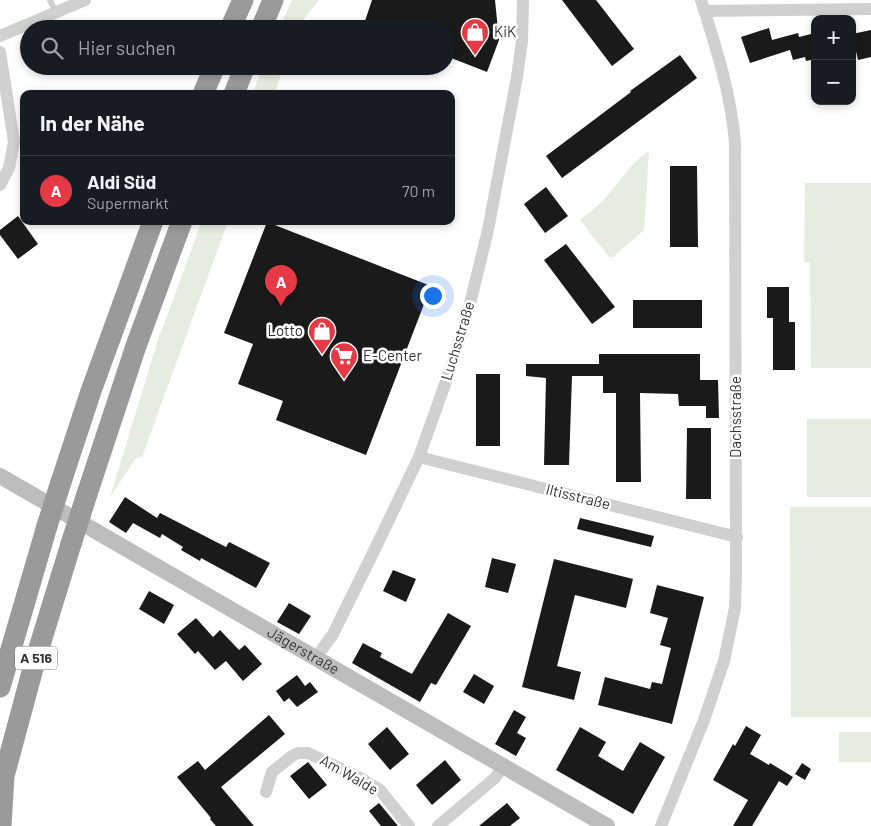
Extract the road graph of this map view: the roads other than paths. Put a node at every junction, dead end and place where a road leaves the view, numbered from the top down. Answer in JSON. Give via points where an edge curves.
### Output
{"nodes":[{"id":1,"x":85,"y":0,"type":"edge"},
{"id":2,"x":243,"y":0,"type":"edge"},
{"id":3,"x":274,"y":0,"type":"edge"},
{"id":4,"x":523,"y":0,"type":"edge"},
{"id":5,"x":703,"y":5,"type":"edge"},
{"id":6,"x":53,"y":6,"type":"edge"},
{"id":7,"x":871,"y":9,"type":"edge"},
{"id":8,"x":28,"y":20,"type":"edge"},
{"id":9,"x":234,"y":20,"type":"edge"},
{"id":10,"x":265,"y":20,"type":"edge"},
{"id":11,"x":20,"y":25,"type":"edge"},
{"id":12,"x":0,"y":36,"type":"edge"},
{"id":13,"x":0,"y":52,"type":"edge"},
{"id":14,"x":211,"y":75,"type":"edge"},
{"id":15,"x":241,"y":75,"type":"edge"},
{"id":16,"x":205,"y":90,"type":"edge"},
{"id":17,"x":236,"y":90,"type":"edge"},
{"id":18,"x":0,"y":185,"type":"edge"},
{"id":19,"x":152,"y":225,"type":"edge"},
{"id":20,"x":181,"y":225,"type":"edge"},
{"id":21,"x":419,"y":456,"type":"junction"},
{"id":22,"x":0,"y":476,"type":"edge"},
{"id":23,"x":736,"y":537,"type":"junction"},
{"id":24,"x":316,"y":658,"type":"junction"},
{"id":25,"x":0,"y":687,"type":"edge"},
{"id":26,"x":502,"y":766,"type":"junction"},
{"id":27,"x":2,"y":783,"type":"edge"},
{"id":28,"x":266,"y":792,"type":"dead end"},
{"id":29,"x":1,"y":826,"type":"edge"},
{"id":30,"x":409,"y":826,"type":"edge"},
{"id":31,"x":438,"y":826,"type":"edge"},
{"id":32,"x":607,"y":826,"type":"edge"},
{"id":33,"x":661,"y":826,"type":"edge"}],
"edges":[{"from":1,"to":6,"type":"street"},
{"from":2,"to":9,"type":"highway"},
{"from":3,"to":10,"type":"highway"},
{"from":4,"to":21,"type":"street","name":"Luchsstraße","via":[[518,77],[488,230],[467,316]]},
{"from":5,"to":7,"type":"street"},
{"from":5,"to":23,"type":"street","name":"Dachsstraße","via":[[727,90],[735,143]]},
{"from":6,"to":8,"type":"street"},
{"from":11,"to":12,"type":"street"},
{"from":13,"to":18,"type":"street","via":[[14,142],[9,168]]},
{"from":14,"to":16,"type":"highway"},
{"from":15,"to":17,"type":"highway"},
{"from":19,"to":25,"type":"highway","number":"A 516","bridge":true,"via":[[91,391]]},
{"from":20,"to":27,"type":"highway","number":"A 516","bridge":true,"via":[[70,544]]},
{"from":21,"to":23,"type":"street","name":"Iltisstraße"},
{"from":21,"to":24,"type":"street","name":"Luchsstraße","via":[[333,634]]},
{"from":22,"to":24,"type":"street","name":"Jägerstraße"},
{"from":23,"to":33,"type":"street","name":"Dachsstraße","via":[[735,608],[724,661]]},
{"from":24,"to":26,"type":"street","name":"Jägerstraße"},
{"from":26,"to":31,"type":"street","via":[[495,778]]},
{"from":26,"to":32,"type":"street","name":"Jägerstraße"},
{"from":27,"to":29,"type":"highway"},
{"from":28,"to":30,"type":"street","name":"Am Walde","via":[[272,772],[292,756],[308,752],[380,790]]}]}
